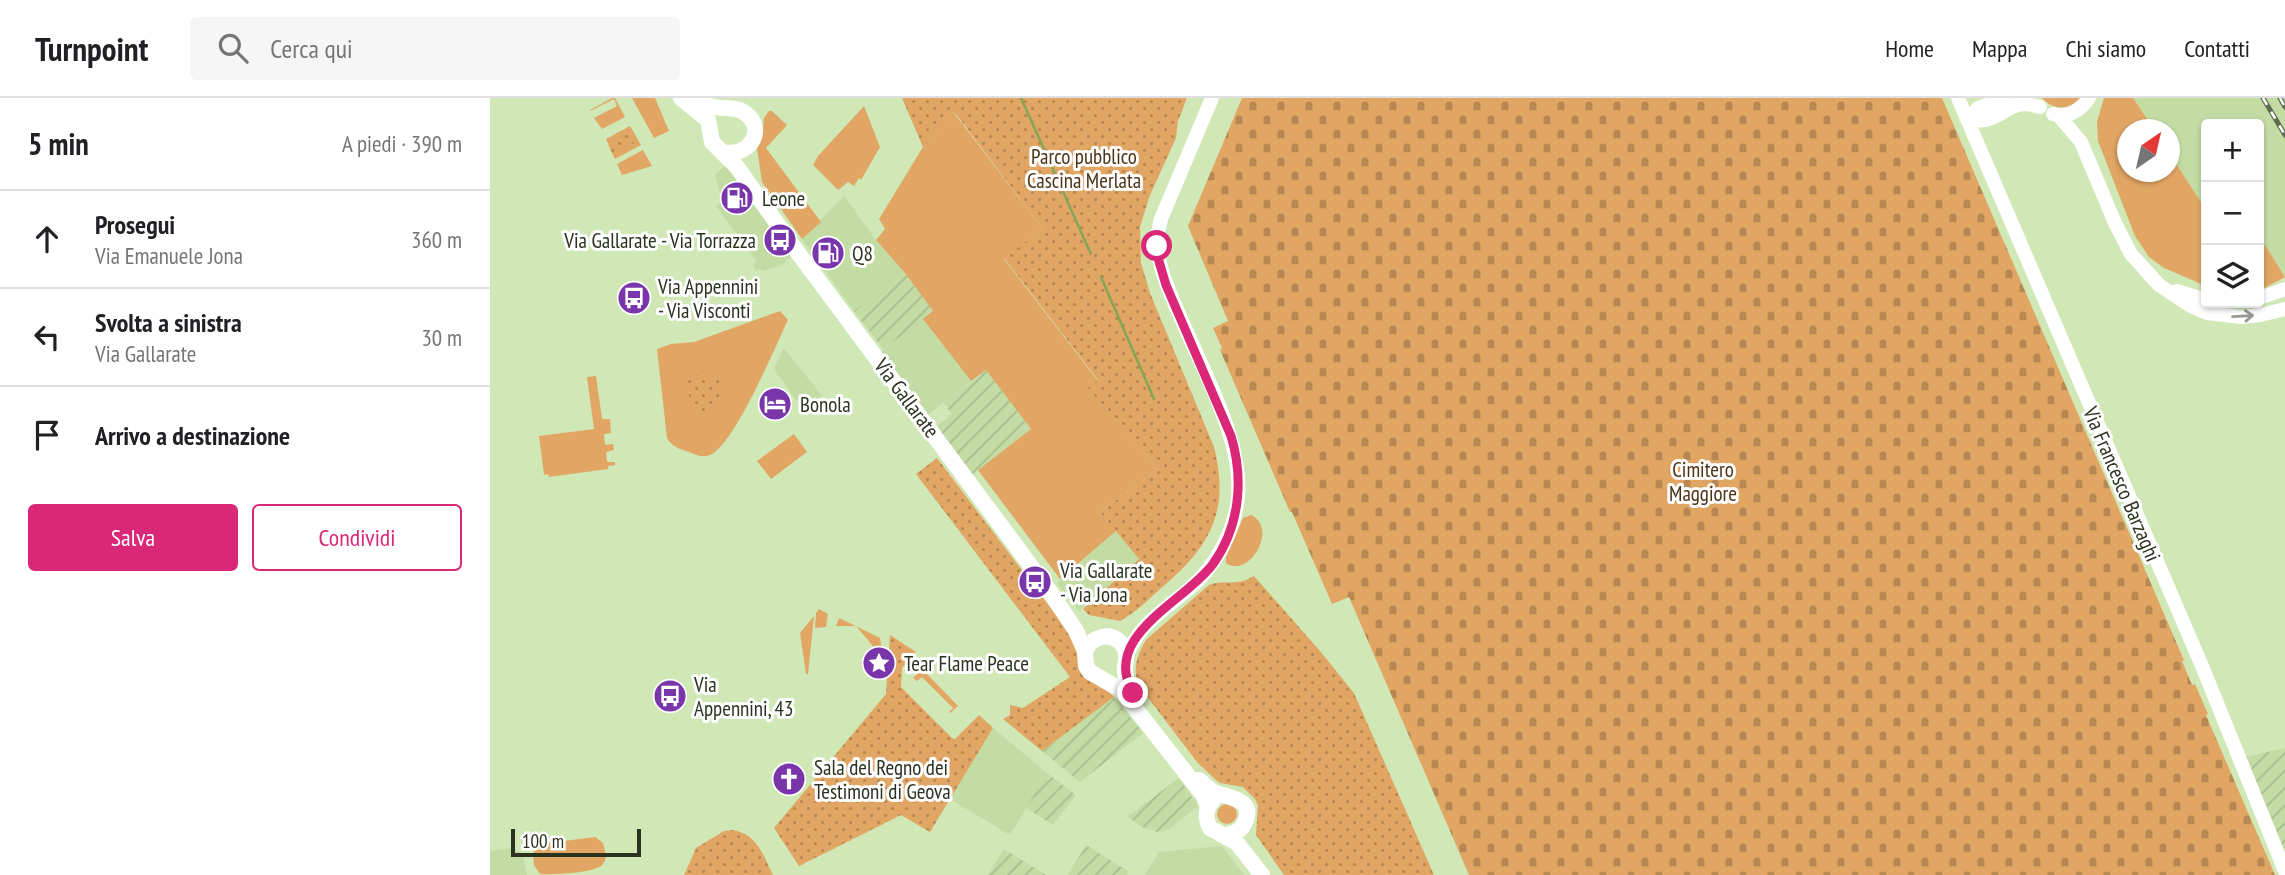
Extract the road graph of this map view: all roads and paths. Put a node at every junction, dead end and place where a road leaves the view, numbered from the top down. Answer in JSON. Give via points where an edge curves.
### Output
{"nodes":[{"id":1,"x":681,"y":98,"type":"edge"},
{"id":2,"x":694,"y":98,"type":"edge"},
{"id":3,"x":1212,"y":98,"type":"edge"},
{"id":4,"x":1958,"y":98,"type":"edge"},
{"id":5,"x":1966,"y":98,"type":"edge"},
{"id":6,"x":2008,"y":98,"type":"edge"},
{"id":7,"x":2037,"y":103,"type":"edge"},
{"id":8,"x":2085,"y":103,"type":"edge"},
{"id":9,"x":726,"y":108,"type":"junction"},
{"id":10,"x":1992,"y":109,"type":"junction"},
{"id":11,"x":2059,"y":116,"type":"junction"},
{"id":12,"x":1968,"y":120,"type":"junction"},
{"id":13,"x":709,"y":127,"type":"junction"},
{"id":14,"x":2081,"y":142,"type":"junction"},
{"id":15,"x":745,"y":149,"type":"junction"},
{"id":16,"x":723,"y":152,"type":"junction"},
{"id":17,"x":1983,"y":157,"type":"junction"},
{"id":18,"x":762,"y":203,"type":"junction"},
{"id":19,"x":2159,"y":285,"type":"junction"},
{"id":20,"x":2285,"y":289,"type":"edge"},
{"id":21,"x":2264,"y":296,"type":"edge"},
{"id":22,"x":2201,"y":298,"type":"edge"},
{"id":23,"x":2285,"y":309,"type":"edge"},
{"id":24,"x":1051,"y":593,"type":"junction"},
{"id":25,"x":1154,"y":618,"type":"junction"},
{"id":26,"x":1105,"y":637,"type":"junction"},
{"id":27,"x":1085,"y":652,"type":"junction"},
{"id":28,"x":1125,"y":663,"type":"junction"},
{"id":29,"x":1103,"y":678,"type":"junction"},
{"id":30,"x":1225,"y":795,"type":"junction"},
{"id":31,"x":1208,"y":807,"type":"junction"},
{"id":32,"x":1244,"y":825,"type":"junction"},
{"id":33,"x":1226,"y":835,"type":"junction"},
{"id":34,"x":2285,"y":871,"type":"edge"},
{"id":35,"x":1262,"y":875,"type":"edge"},
{"id":36,"x":1270,"y":875,"type":"edge"}],
"edges":[{"from":1,"to":13,"type":"main road","name":"Via Gallarate","via":[[708,120]]},
{"from":2,"to":9,"type":"main road","name":"Via Gallarate"},
{"from":3,"to":25,"type":"street","via":[[1161,219],[1158,251],[1166,285],[1231,436],[1238,498],[1230,532],[1215,561]]},
{"from":4,"to":12,"type":"street","name":"Via Francesco Barzaghi"},
{"from":5,"to":10,"type":"street"},
{"from":6,"to":10,"type":"street"},
{"from":7,"to":10,"type":"street"},
{"from":7,"to":11,"type":"street"},
{"from":8,"to":11,"type":"street","via":[[2071,114]]},
{"from":8,"to":14,"type":"street"},
{"from":9,"to":13,"type":"main road","via":[[715,115]]},
{"from":9,"to":15,"type":"main road","name":"Via Gallarate","via":[[743,111],[752,121],[754,136]]},
{"from":10,"to":12,"type":"street","via":[[1978,108]]},
{"from":10,"to":17,"type":"street","via":[[1982,137]]},
{"from":11,"to":14,"type":"street"},
{"from":12,"to":17,"type":"street","name":"Via Francesco Barzaghi"},
{"from":13,"to":16,"type":"main road","name":"Via Gallarate","via":[[712,142]]},
{"from":14,"to":19,"type":"street","via":[[2123,241]]},
{"from":15,"to":16,"type":"main road"},
{"from":15,"to":18,"type":"main road","name":"Via Gallarate"},
{"from":16,"to":18,"type":"main road","name":"Via Gallarate"},
{"from":17,"to":34,"type":"street","name":"Via Francesco Barzaghi"},
{"from":18,"to":24,"type":"main road","name":"Via Gallarate"},
{"from":19,"to":22,"type":"street"},
{"from":19,"to":23,"type":"street","one_way":true,"via":[[2207,313],[2241,317]]},
{"from":20,"to":21,"type":"street"},
{"from":24,"to":26,"type":"main road","name":"Via Gallarate"},
{"from":24,"to":27,"type":"main road","name":"Via Gallarate"},
{"from":25,"to":26,"type":"street","via":[[1129,633]]},
{"from":25,"to":28,"type":"street","via":[[1134,639]]},
{"from":26,"to":27,"type":"main road","via":[[1094,640]]},
{"from":26,"to":28,"type":"main road","name":"Via Gallarate","via":[[1124,647]]},
{"from":27,"to":29,"type":"main road","name":"Via Gallarate","via":[[1090,672]]},
{"from":28,"to":29,"type":"main road","via":[[1116,676]]},
{"from":28,"to":30,"type":"main road","name":"Via Gallarate","via":[[1133,693],[1191,772],[1212,791]]},
{"from":29,"to":31,"type":"main road","name":"Via Gallarate","via":[[1120,689]]},
{"from":30,"to":31,"type":"main road"},
{"from":30,"to":32,"type":"main road","name":"Via Gallarate","via":[[1243,804]]},
{"from":31,"to":33,"type":"main road","name":"Via Gallarate","via":[[1210,828]]},
{"from":32,"to":33,"type":"main road"},
{"from":32,"to":36,"type":"main road","name":"Via Gallarate","via":[[1253,853]]},
{"from":33,"to":35,"type":"main road","name":"Via Gallarate"}]}
